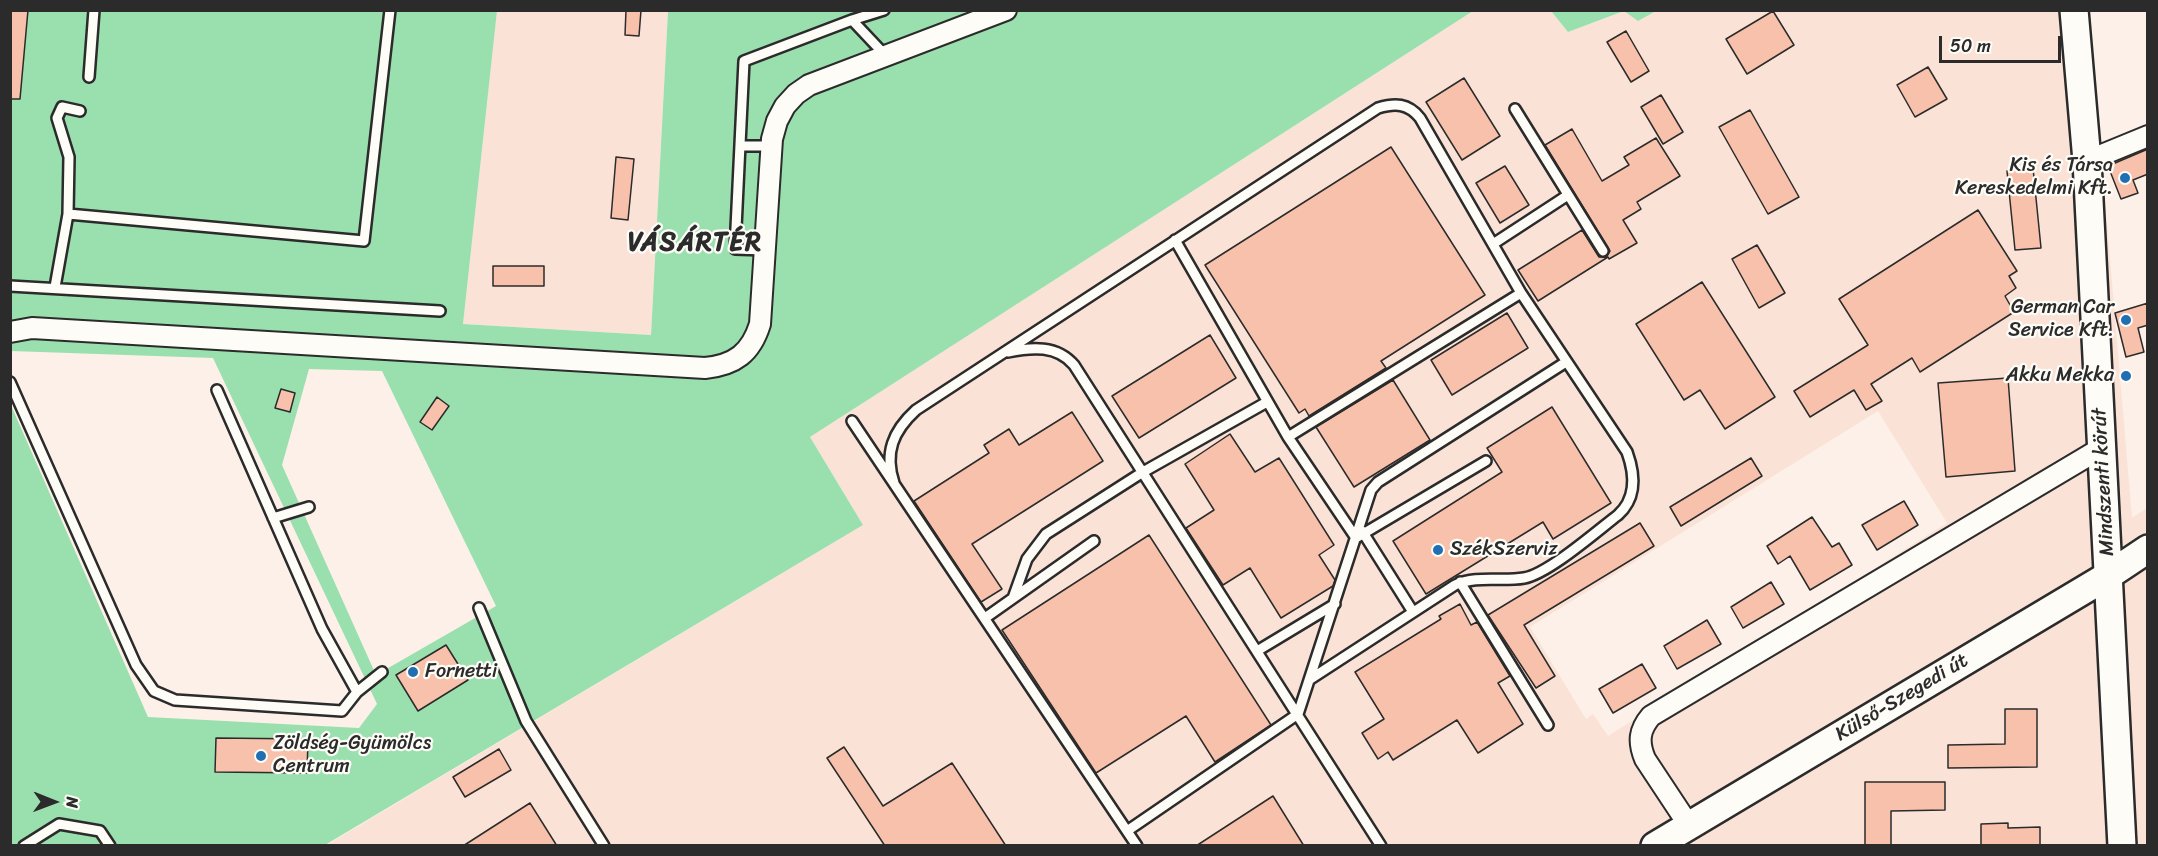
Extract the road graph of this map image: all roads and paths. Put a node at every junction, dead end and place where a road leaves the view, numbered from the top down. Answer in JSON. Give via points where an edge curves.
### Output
{"nodes":[{"id":1,"x":94,"y":10,"type":"edge"},
{"id":2,"x":390,"y":10,"type":"edge"},
{"id":3,"x":884,"y":10,"type":"edge"},
{"id":4,"x":2074,"y":10,"type":"edge"},
{"id":5,"x":1004,"y":11,"type":"edge"},
{"id":6,"x":852,"y":20,"type":"junction"},
{"id":7,"x":885,"y":55,"type":"junction"},
{"id":8,"x":89,"y":77,"type":"dead end"},
{"id":9,"x":1515,"y":109,"type":"dead end"},
{"id":10,"x":80,"y":111,"type":"dead end"},
{"id":11,"x":2148,"y":136,"type":"edge"},
{"id":12,"x":741,"y":146,"type":"junction"},
{"id":13,"x":772,"y":146,"type":"junction"},
{"id":14,"x":2087,"y":161,"type":"junction"},
{"id":15,"x":1568,"y":195,"type":"junction"},
{"id":16,"x":68,"y":214,"type":"junction"},
{"id":17,"x":1175,"y":240,"type":"junction"},
{"id":18,"x":1493,"y":244,"type":"junction"},
{"id":19,"x":766,"y":250,"type":"junction"},
{"id":20,"x":1603,"y":251,"type":"dead end"},
{"id":21,"x":10,"y":286,"type":"edge"},
{"id":22,"x":55,"y":287,"type":"junction"},
{"id":23,"x":1521,"y":293,"type":"junction"},
{"id":24,"x":440,"y":311,"type":"dead end"},
{"id":25,"x":10,"y":332,"type":"edge"},
{"id":26,"x":1004,"y":352,"type":"junction"},
{"id":27,"x":1566,"y":362,"type":"junction"},
{"id":28,"x":10,"y":382,"type":"edge"},
{"id":29,"x":217,"y":390,"type":"dead end"},
{"id":30,"x":1267,"y":402,"type":"junction"},
{"id":31,"x":852,"y":421,"type":"dead end"},
{"id":32,"x":1288,"y":438,"type":"junction"},
{"id":33,"x":2103,"y":447,"type":"junction"},
{"id":34,"x":1485,"y":460,"type":"dead end"},
{"id":35,"x":1143,"y":472,"type":"junction"},
{"id":36,"x":894,"y":483,"type":"junction"},
{"id":37,"x":309,"y":507,"type":"dead end"},
{"id":38,"x":273,"y":518,"type":"junction"},
{"id":39,"x":1360,"y":533,"type":"junction"},
{"id":40,"x":1094,"y":541,"type":"dead end"},
{"id":41,"x":2148,"y":549,"type":"edge"},
{"id":42,"x":2109,"y":575,"type":"junction"},
{"id":43,"x":1460,"y":582,"type":"junction"},
{"id":44,"x":1013,"y":598,"type":"junction"},
{"id":45,"x":1335,"y":604,"type":"junction"},
{"id":46,"x":479,"y":608,"type":"dead end"},
{"id":47,"x":1413,"y":612,"type":"junction"},
{"id":48,"x":985,"y":618,"type":"junction"},
{"id":49,"x":1257,"y":651,"type":"junction"},
{"id":50,"x":382,"y":672,"type":"dead end"},
{"id":51,"x":1309,"y":680,"type":"junction"},
{"id":52,"x":357,"y":692,"type":"junction"},
{"id":53,"x":1298,"y":714,"type":"junction"},
{"id":54,"x":1548,"y":725,"type":"dead end"},
{"id":55,"x":1688,"y":824,"type":"junction"},
{"id":56,"x":1127,"y":831,"type":"junction"},
{"id":57,"x":24,"y":846,"type":"edge"},
{"id":58,"x":110,"y":846,"type":"edge"},
{"id":59,"x":604,"y":846,"type":"edge"},
{"id":60,"x":1137,"y":846,"type":"edge"},
{"id":61,"x":1381,"y":846,"type":"edge"},
{"id":62,"x":1655,"y":846,"type":"edge"},
{"id":63,"x":2122,"y":846,"type":"edge"}],
"edges":[{"from":1,"to":8,"type":"lane"},
{"from":2,"to":16,"type":"lane","via":[[364,241]]},
{"from":3,"to":6,"type":"lane"},
{"from":4,"to":14,"type":"street","name":"Mindszenti körút"},
{"from":5,"to":7,"type":"street"},
{"from":6,"to":7,"type":"lane"},
{"from":6,"to":12,"type":"lane","via":[[744,61]]},
{"from":7,"to":13,"type":"street","via":[[809,85],[796,94],[777,121]]},
{"from":9,"to":15,"type":"lane"},
{"from":10,"to":16,"type":"lane","via":[[62,107],[57,118],[69,157]]},
{"from":11,"to":14,"type":"street"},
{"from":12,"to":13,"type":"lane"},
{"from":12,"to":19,"type":"lane","via":[[735,249]]},
{"from":13,"to":19,"type":"street"},
{"from":14,"to":33,"type":"street","name":"Mindszenti körút"},
{"from":15,"to":18,"type":"lane"},
{"from":15,"to":20,"type":"lane"},
{"from":16,"to":22,"type":"lane"},
{"from":17,"to":18,"type":"lane","via":[[1378,108],[1396,104],[1414,110],[1420,118]]},
{"from":17,"to":26,"type":"lane"},
{"from":17,"to":30,"type":"lane"},
{"from":18,"to":23,"type":"lane"},
{"from":19,"to":25,"type":"street","via":[[763,306],[755,341],[746,353],[723,366],[32,328]]},
{"from":21,"to":22,"type":"lane"},
{"from":22,"to":24,"type":"lane"},
{"from":23,"to":27,"type":"lane"},
{"from":23,"to":32,"type":"lane"},
{"from":26,"to":35,"type":"lane","via":[[1040,348],[1061,352],[1068,358]]},
{"from":26,"to":36,"type":"lane","via":[[899,427],[890,450]]},
{"from":27,"to":39,"type":"lane","via":[[1378,482],[1371,490]]},
{"from":27,"to":43,"type":"lane","via":[[1627,452],[1633,486],[1628,504],[1541,571],[1524,578]]},
{"from":28,"to":52,"type":"lane","via":[[136,665],[154,691],[175,700],[342,711]]},
{"from":29,"to":38,"type":"lane"},
{"from":30,"to":32,"type":"lane"},
{"from":30,"to":35,"type":"lane"},
{"from":31,"to":36,"type":"lane"},
{"from":32,"to":39,"type":"lane"},
{"from":33,"to":42,"type":"street","name":"Mindszenti körút"},
{"from":33,"to":55,"type":"street","via":[[1651,716],[1644,724],[1640,747]]},
{"from":34,"to":39,"type":"lane"},
{"from":35,"to":44,"type":"lane","via":[[1046,534],[1027,559]]},
{"from":35,"to":49,"type":"lane"},
{"from":36,"to":48,"type":"lane"},
{"from":37,"to":38,"type":"lane"},
{"from":38,"to":52,"type":"lane","via":[[322,628]]},
{"from":39,"to":45,"type":"lane"},
{"from":39,"to":47,"type":"lane"},
{"from":40,"to":44,"type":"lane"},
{"from":41,"to":42,"type":"street","name":"Külső-Szegedi út"},
{"from":42,"to":55,"type":"street","name":"Külső-Szegedi út"},
{"from":42,"to":63,"type":"street","name":"Mindszenti körút"},
{"from":43,"to":47,"type":"lane"},
{"from":43,"to":54,"type":"lane"},
{"from":44,"to":48,"type":"lane"},
{"from":45,"to":49,"type":"lane"},
{"from":45,"to":51,"type":"lane"},
{"from":46,"to":59,"type":"lane","via":[[526,721]]},
{"from":47,"to":51,"type":"lane"},
{"from":48,"to":56,"type":"lane"},
{"from":49,"to":53,"type":"lane"},
{"from":50,"to":52,"type":"lane"},
{"from":51,"to":53,"type":"lane"},
{"from":53,"to":56,"type":"lane"},
{"from":53,"to":61,"type":"lane"},
{"from":55,"to":62,"type":"street","name":"Külső-Szegedi út"},
{"from":56,"to":60,"type":"lane"},
{"from":57,"to":58,"type":"lane","via":[[59,824],[100,831]]}]}
